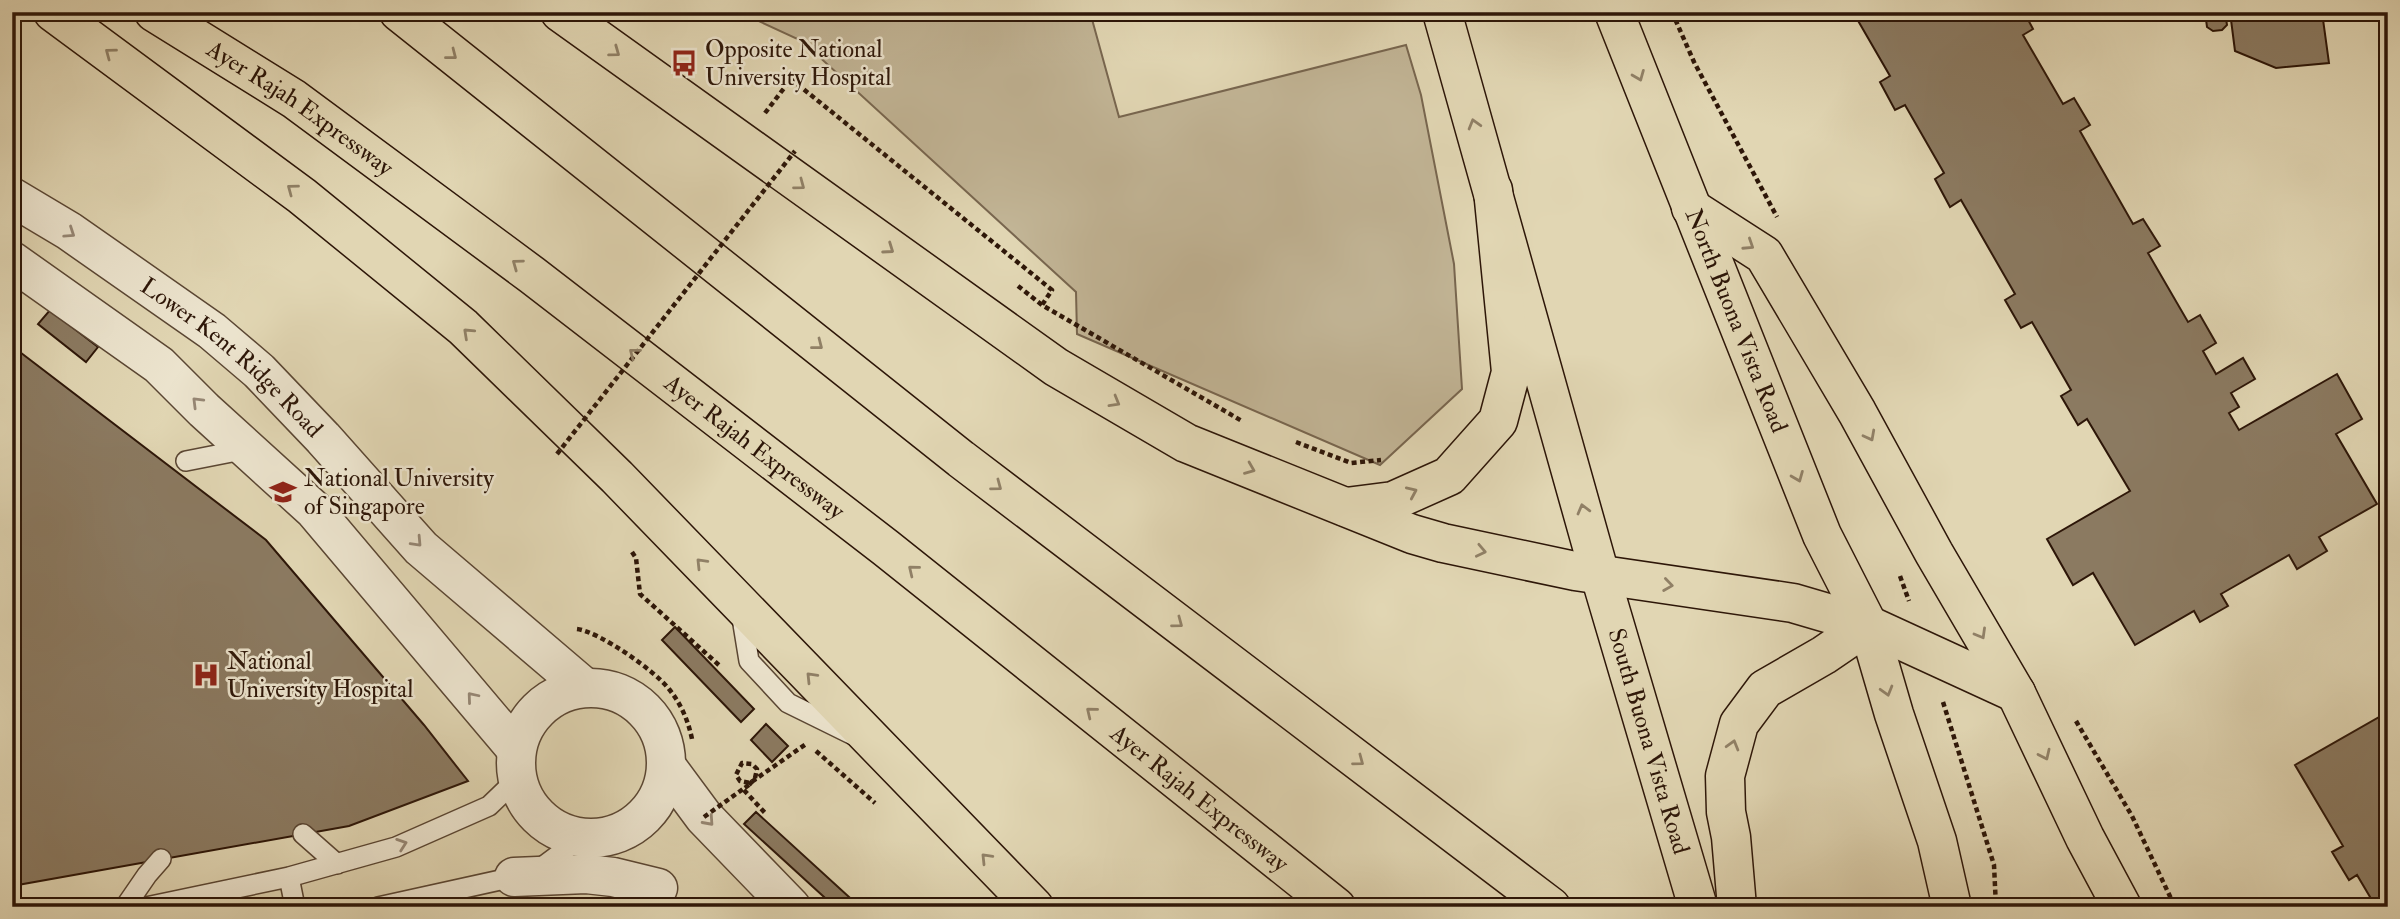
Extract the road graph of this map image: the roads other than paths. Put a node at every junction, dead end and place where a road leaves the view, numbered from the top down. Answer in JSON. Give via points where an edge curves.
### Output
{"nodes":[{"id":1,"x":53,"y":12,"type":"edge"},
{"id":2,"x":154,"y":12,"type":"edge"},
{"id":3,"x":399,"y":12,"type":"edge"},
{"id":4,"x":560,"y":12,"type":"edge"},
{"id":5,"x":1442,"y":12,"type":"edge"},
{"id":6,"x":1614,"y":12,"type":"edge"},
{"id":7,"x":1493,"y":190,"type":"junction"},
{"id":8,"x":12,"y":197,"type":"edge"},
{"id":9,"x":1691,"y":208,"type":"junction"},
{"id":10,"x":12,"y":261,"type":"edge"},
{"id":11,"x":247,"y":449,"type":"junction"},
{"id":12,"x":186,"y":461,"type":"dead end"},
{"id":13,"x":1346,"y":507,"type":"junction"},
{"id":14,"x":1601,"y":575,"type":"junction"},
{"id":15,"x":1868,"y":625,"type":"junction"},
{"id":16,"x":584,"y":687,"type":"junction"},
{"id":17,"x":2016,"y":693,"type":"junction"},
{"id":18,"x":516,"y":765,"type":"junction"},
{"id":19,"x":667,"y":767,"type":"junction"},
{"id":20,"x":303,"y":834,"type":"dead end"},
{"id":21,"x":596,"y":837,"type":"junction"},
{"id":22,"x":161,"y":859,"type":"dead end"},
{"id":23,"x":337,"y":864,"type":"junction"},
{"id":24,"x":289,"y":877,"type":"junction"},
{"id":25,"x":514,"y":877,"type":"junction"},
{"id":26,"x":666,"y":898,"type":"edge"},
{"id":27,"x":125,"y":907,"type":"edge"},
{"id":28,"x":146,"y":907,"type":"edge"},
{"id":29,"x":295,"y":907,"type":"edge"},
{"id":30,"x":378,"y":907,"type":"edge"},
{"id":31,"x":791,"y":907,"type":"edge"},
{"id":32,"x":1034,"y":907,"type":"edge"},
{"id":33,"x":1336,"y":907,"type":"edge"},
{"id":34,"x":1551,"y":907,"type":"edge"},
{"id":35,"x":1698,"y":907,"type":"edge"},
{"id":36,"x":1737,"y":907,"type":"edge"},
{"id":37,"x":1952,"y":907,"type":"edge"},
{"id":38,"x":2122,"y":907,"type":"edge"}],
"edges":[{"from":32,"to":1,"type":"main road","one_way":true,"via":[[617,477],[463,327],[302,196]]},
{"from":33,"to":2,"type":"main road","name":"Ayer Rajah Expressway","one_way":true,"via":[[886,548],[532,275],[294,99]]},
{"from":3,"to":34,"type":"main road","one_way":true,"via":[[961,459]]},
{"from":4,"to":13,"type":"main road","one_way":true,"via":[[1056,367],[1186,443]]},
{"from":7,"to":5,"type":"main road","one_way":true},
{"from":6,"to":9,"type":"main road","name":"North Buona Vista Road","one_way":true},
{"from":13,"to":7,"type":"main road","one_way":true,"via":[[1393,501],[1449,476],[1498,421],[1511,372]]},
{"from":14,"to":7,"type":"main road","one_way":true},
{"from":8,"to":16,"type":"street","name":"Lower Kent Ridge Road","one_way":true,"via":[[212,331],[323,438],[421,548]]},
{"from":9,"to":15,"type":"main road","name":"North Buona Vista Road","one_way":true,"via":[[1822,535]]},
{"from":9,"to":17,"type":"main road","one_way":true,"via":[[1763,255]]},
{"from":11,"to":10,"type":"street","name":"Lower Kent Ridge Road","one_way":true,"via":[[159,365]]},
{"from":11,"to":12,"type":"lane"},
{"from":18,"to":11,"type":"street","name":"Lower Kent Ridge Road","one_way":true,"via":[[314,510]]},
{"from":13,"to":14,"type":"main road","one_way":true,"via":[[1443,543]]},
{"from":14,"to":15,"type":"main road","one_way":true,"via":[[1793,603]]},
{"from":14,"to":35,"type":"main road","name":"South Buona Vista Road"},
{"from":15,"to":17,"type":"main road"},
{"from":36,"to":15,"type":"main road","one_way":true,"via":[[1725,776],[1739,724],[1765,689]]},
{"from":15,"to":37,"type":"main road","one_way":true,"via":[[1937,841]]},
{"from":16,"to":18,"type":"street","via":[[552,697],[528,719]]},
{"from":16,"to":19,"type":"street","via":[[610,689],[634,700],[652,718],[664,741]]},
{"from":17,"to":38,"type":"main road","one_way":true},
{"from":18,"to":21,"type":"street","name":"Lower Kent Ridge Road","via":[[529,808],[552,828]]},
{"from":23,"to":18,"type":"lane","one_way":true,"via":[[396,847],[489,806]]},
{"from":19,"to":21,"type":"street","via":[[662,790],[650,810],[633,825]]},
{"from":19,"to":31,"type":"street","one_way":true,"via":[[704,817]]},
{"from":20,"to":23,"type":"lane"},
{"from":21,"to":25,"type":"lane"},
{"from":21,"to":26,"type":"street","name":"Lower Kent Ridge Road"},
{"from":22,"to":27,"type":"lane"},
{"from":23,"to":24,"type":"lane"},
{"from":24,"to":28,"type":"lane"},
{"from":24,"to":29,"type":"lane"},
{"from":25,"to":26,"type":"street","via":[[613,877]]},
{"from":25,"to":30,"type":"lane"}]}
